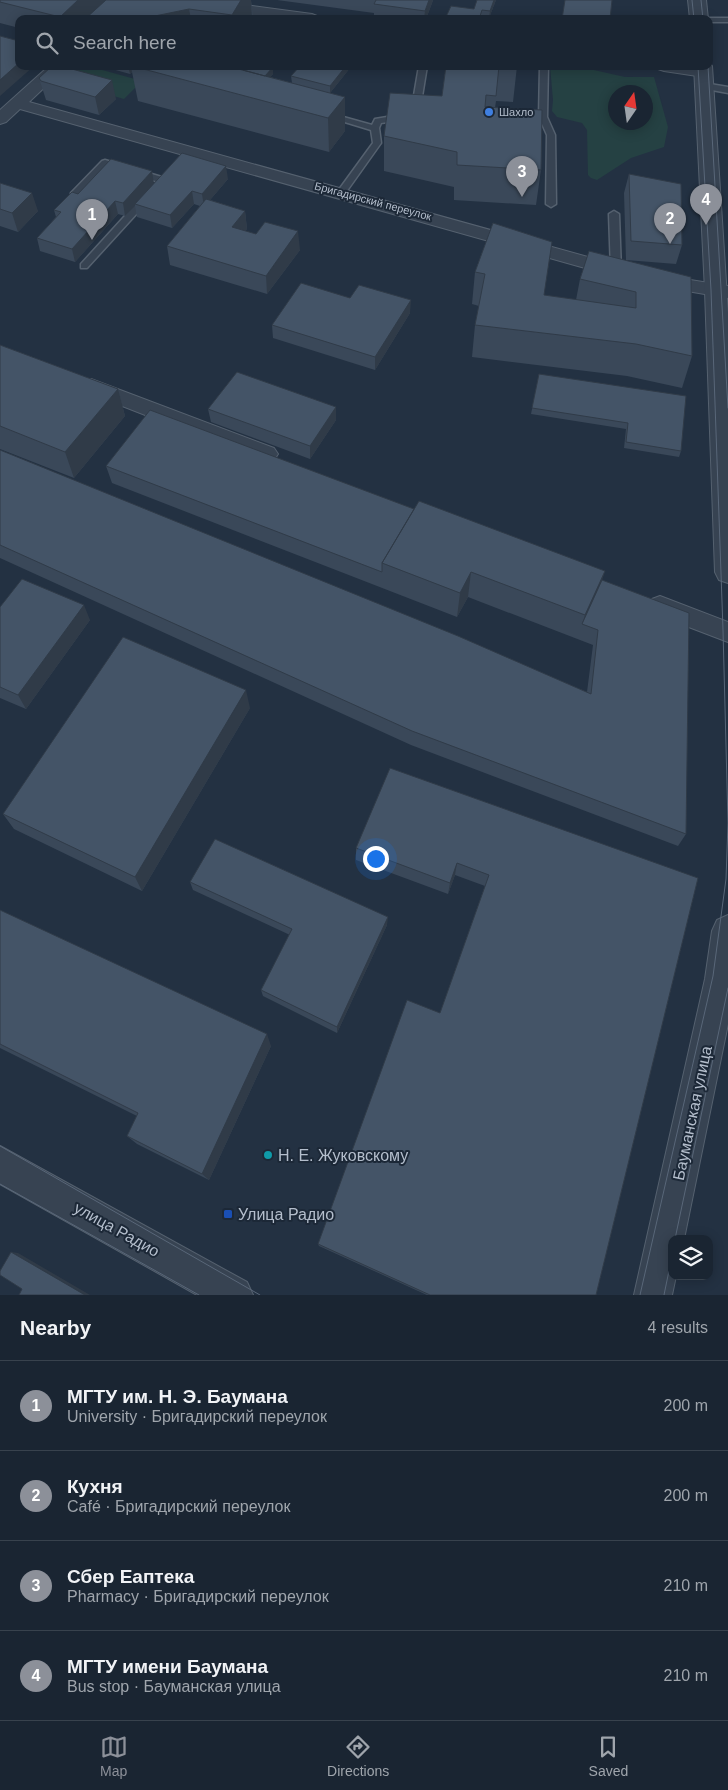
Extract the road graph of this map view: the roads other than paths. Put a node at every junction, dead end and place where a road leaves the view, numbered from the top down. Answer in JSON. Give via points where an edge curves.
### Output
{"nodes":[{"id":1,"x":175,"y":0,"type":"edge"},
{"id":2,"x":696,"y":0,"type":"edge"},
{"id":3,"x":263,"y":15,"type":"edge"},
{"id":4,"x":698,"y":15,"type":"edge"},
{"id":5,"x":713,"y":20,"type":"edge"},
{"id":6,"x":728,"y":20,"type":"edge"},
{"id":7,"x":55,"y":70,"type":"edge"},
{"id":8,"x":422,"y":70,"type":"edge"},
{"id":9,"x":544,"y":70,"type":"edge"},
{"id":10,"x":682,"y":70,"type":"edge"},
{"id":11,"x":704,"y":75,"type":"edge"},
{"id":12,"x":728,"y":90,"type":"edge"},
{"id":13,"x":19,"y":104,"type":"junction"},
{"id":14,"x":318,"y":113,"type":"edge"},
{"id":15,"x":0,"y":119,"type":"edge"},
{"id":16,"x":375,"y":128,"type":"junction"},
{"id":17,"x":341,"y":193,"type":"junction"},
{"id":18,"x":74,"y":195,"type":"edge"},
{"id":19,"x":551,"y":204,"type":"dead end"},
{"id":20,"x":614,"y":214,"type":"dead end"},
{"id":21,"x":84,"y":266,"type":"dead end"},
{"id":22,"x":616,"y":271,"type":"junction"},
{"id":23,"x":722,"y":291,"type":"edge"},
{"id":24,"x":74,"y":380,"type":"edge"},
{"id":25,"x":286,"y":462,"type":"edge"},
{"id":26,"x":728,"y":572,"type":"edge"},
{"id":27,"x":637,"y":597,"type":"edge"},
{"id":28,"x":728,"y":632,"type":"edge"},
{"id":29,"x":728,"y":931,"type":"edge"},
{"id":30,"x":0,"y":1164,"type":"edge"},
{"id":31,"x":234,"y":1295,"type":"edge"},
{"id":32,"x":653,"y":1295,"type":"edge"}],
"edges":[{"from":1,"to":3,"type":"street"},
{"from":2,"to":4,"type":"street"},
{"from":5,"to":6,"type":"lane"},
{"from":7,"to":13,"type":"street"},
{"from":8,"to":16,"type":"lane","via":[[415,115],[378,121]]},
{"from":9,"to":19,"type":"lane","via":[[543,117],[551,135]]},
{"from":10,"to":11,"type":"street"},
{"from":11,"to":12,"type":"lane"},
{"from":11,"to":23,"type":"street"},
{"from":13,"to":15,"type":"street"},
{"from":13,"to":17,"type":"street","name":"Бригадирский переулок","via":[[185,154]]},
{"from":14,"to":16,"type":"lane"},
{"from":16,"to":17,"type":"lane","via":[[377,143]]},
{"from":17,"to":22,"type":"street","name":"Бригадирский переулок"},
{"from":18,"to":21,"type":"lane","via":[[105,163],[164,177]]},
{"from":20,"to":22,"type":"lane"},
{"from":22,"to":23,"type":"street","name":"Бригадирский переулок"},
{"from":23,"to":26,"type":"street"},
{"from":24,"to":25,"type":"street"},
{"from":27,"to":28,"type":"street"},
{"from":29,"to":32,"type":"street","name":"Бауманская улица","via":[[721,979]]},
{"from":30,"to":31,"type":"street","name":"улица Радио"}]}
